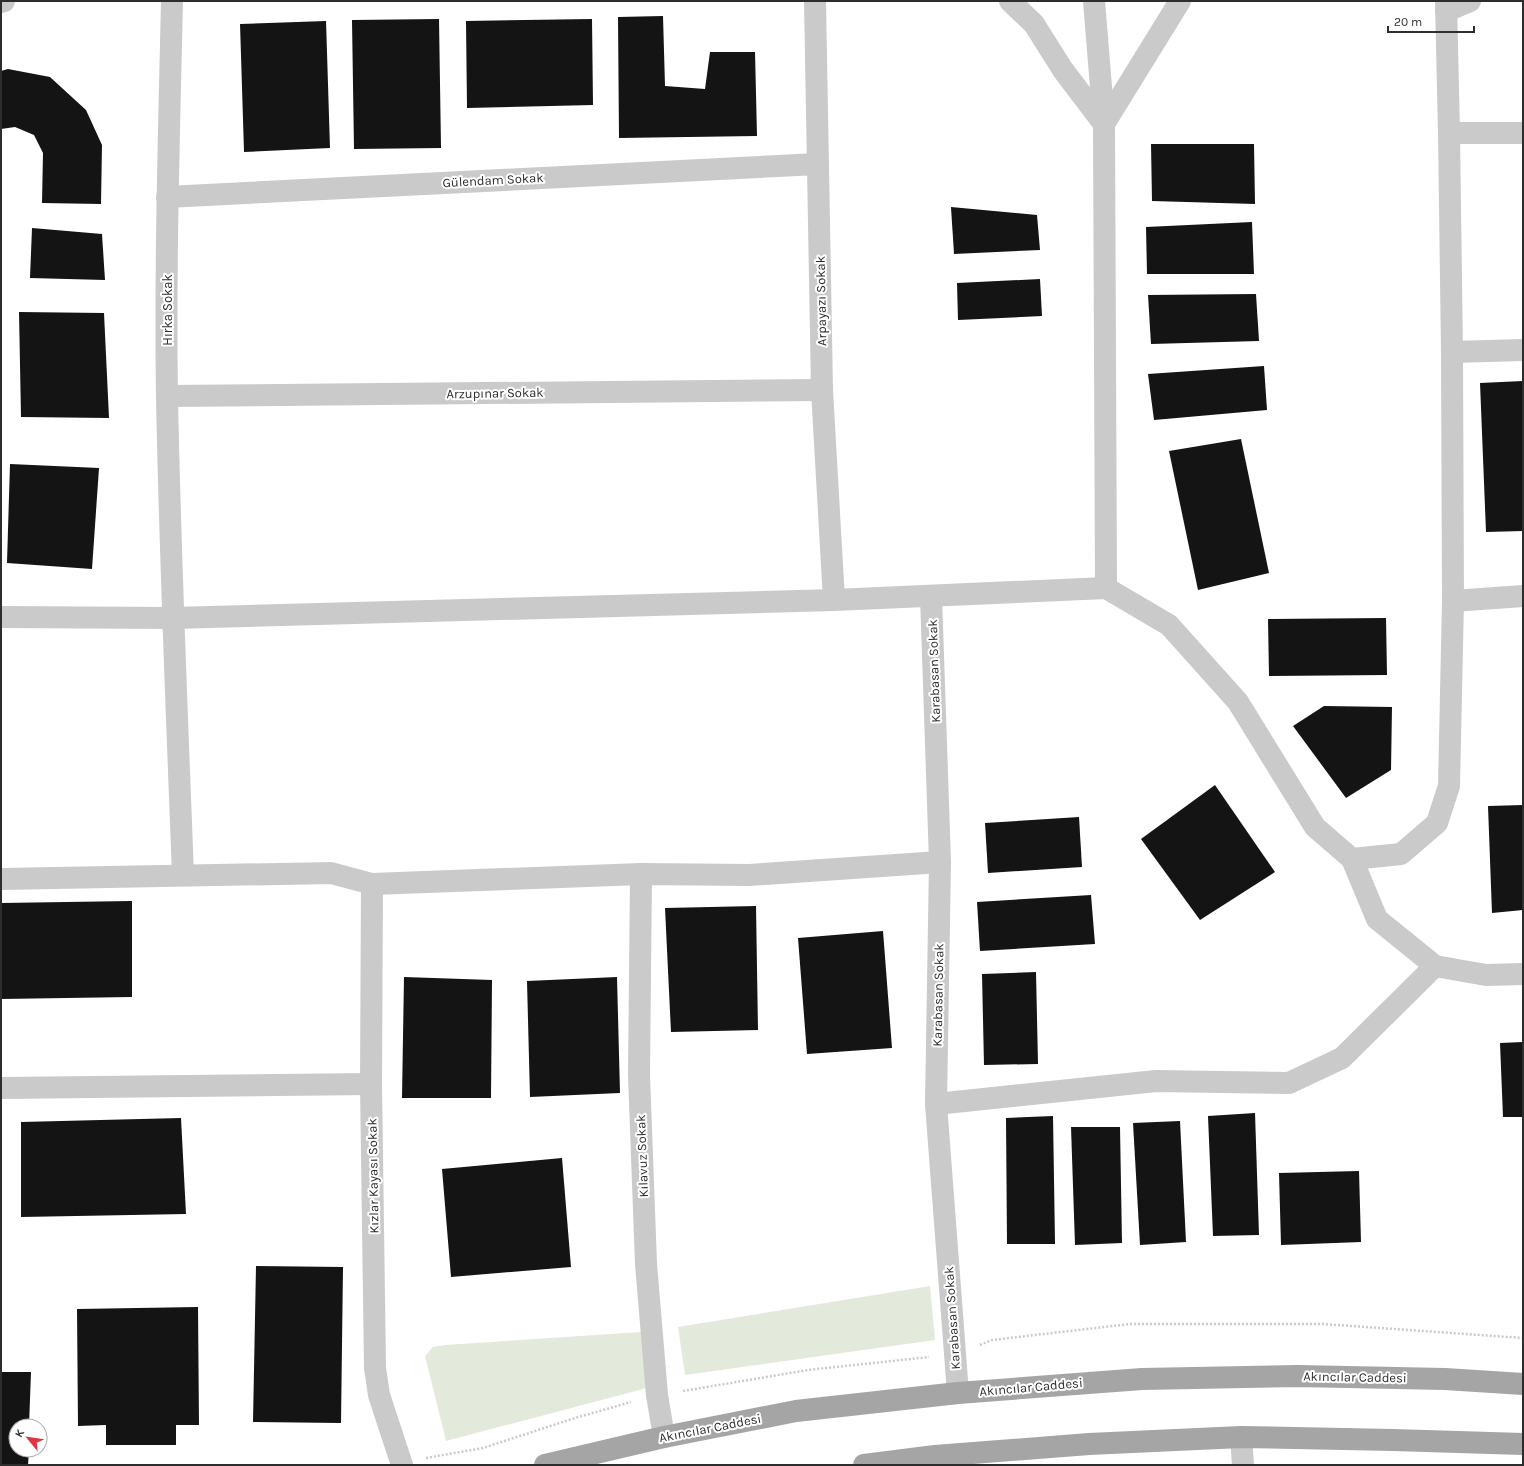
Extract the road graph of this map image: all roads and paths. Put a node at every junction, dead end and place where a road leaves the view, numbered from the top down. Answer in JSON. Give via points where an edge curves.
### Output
{"nodes":[{"id":1,"x":172,"y":1,"type":"edge"},
{"id":2,"x":815,"y":1,"type":"edge"},
{"id":3,"x":1010,"y":1,"type":"edge"},
{"id":4,"x":1094,"y":1,"type":"edge"},
{"id":5,"x":1180,"y":1,"type":"edge"},
{"id":6,"x":1470,"y":1,"type":"edge"},
{"id":7,"x":1446,"y":6,"type":"edge"},
{"id":8,"x":1104,"y":124,"type":"junction"},
{"id":9,"x":1449,"y":132,"type":"junction"},
{"id":10,"x":1523,"y":133,"type":"edge"},
{"id":11,"x":818,"y":164,"type":"junction"},
{"id":12,"x":167,"y":196,"type":"junction"},
{"id":13,"x":1523,"y":350,"type":"edge"},
{"id":14,"x":1452,"y":352,"type":"junction"},
{"id":15,"x":822,"y":390,"type":"junction"},
{"id":16,"x":167,"y":396,"type":"junction"},
{"id":17,"x":1106,"y":588,"type":"junction"},
{"id":18,"x":931,"y":596,"type":"junction"},
{"id":19,"x":1523,"y":596,"type":"edge"},
{"id":20,"x":834,"y":600,"type":"junction"},
{"id":21,"x":1453,"y":601,"type":"junction"},
{"id":22,"x":1,"y":617,"type":"edge"},
{"id":23,"x":173,"y":618,"type":"junction"},
{"id":24,"x":1352,"y":859,"type":"junction"},
{"id":25,"x":940,"y":862,"type":"junction"},
{"id":26,"x":641,"y":874,"type":"junction"},
{"id":27,"x":183,"y":876,"type":"junction"},
{"id":28,"x":1,"y":879,"type":"edge"},
{"id":29,"x":372,"y":884,"type":"junction"},
{"id":30,"x":1435,"y":966,"type":"junction"},
{"id":31,"x":1523,"y":974,"type":"edge"},
{"id":32,"x":371,"y":1084,"type":"junction"},
{"id":33,"x":1,"y":1088,"type":"edge"},
{"id":34,"x":936,"y":1104,"type":"junction"},
{"id":35,"x":1523,"y":1384,"type":"edge"},
{"id":36,"x":958,"y":1393,"type":"junction"},
{"id":37,"x":664,"y":1437,"type":"junction"},
{"id":38,"x":1241,"y":1437,"type":"junction"},
{"id":39,"x":1523,"y":1444,"type":"edge"},
{"id":40,"x":402,"y":1465,"type":"edge"},
{"id":41,"x":546,"y":1465,"type":"edge"},
{"id":42,"x":864,"y":1465,"type":"edge"},
{"id":43,"x":1243,"y":1465,"type":"edge"}],
"edges":[{"from":1,"to":12,"type":"street","name":"Hırka Sokak"},
{"from":2,"to":11,"type":"street","name":"Arpayazı Sokak"},
{"from":3,"to":8,"type":"street","via":[[1034,24],[1063,70]]},
{"from":4,"to":8,"type":"street"},
{"from":5,"to":8,"type":"street"},
{"from":6,"to":7,"type":"street"},
{"from":7,"to":9,"type":"street"},
{"from":8,"to":17,"type":"street"},
{"from":9,"to":10,"type":"street"},
{"from":9,"to":14,"type":"street"},
{"from":11,"to":12,"type":"street","name":"Gülendam Sokak"},
{"from":11,"to":15,"type":"street","name":"Arpayazı Sokak"},
{"from":12,"to":16,"type":"street","name":"Hırka Sokak"},
{"from":13,"to":14,"type":"street"},
{"from":14,"to":21,"type":"street"},
{"from":15,"to":16,"type":"street","name":"Arzupınar Sokak"},
{"from":15,"to":20,"type":"street","name":"Arpayazı Sokak"},
{"from":16,"to":23,"type":"street","name":"Hırka Sokak"},
{"from":17,"to":18,"type":"street"},
{"from":17,"to":24,"type":"street","via":[[1169,626],[1238,702],[1315,828]]},
{"from":18,"to":20,"type":"street"},
{"from":18,"to":25,"type":"street","name":"Karabasan Sokak"},
{"from":19,"to":21,"type":"street"},
{"from":20,"to":23,"type":"street"},
{"from":21,"to":24,"type":"street","via":[[1449,786],[1437,823],[1401,854]]},
{"from":22,"to":23,"type":"street"},
{"from":23,"to":27,"type":"street","name":"Hırka Sokak"},
{"from":24,"to":30,"type":"street","via":[[1377,919]]},
{"from":25,"to":26,"type":"street","via":[[749,875]]},
{"from":25,"to":34,"type":"street","name":"Karabasan Sokak"},
{"from":26,"to":29,"type":"street"},
{"from":26,"to":37,"type":"street","name":"Kılavuz Sokak","via":[[639,1075],[646,1264],[657,1395]]},
{"from":27,"to":28,"type":"street"},
{"from":27,"to":29,"type":"street","via":[[331,873]]},
{"from":29,"to":32,"type":"street","name":"Kızlar Kayası Sokak"},
{"from":30,"to":31,"type":"street","via":[[1486,975]]},
{"from":30,"to":34,"type":"street","via":[[1342,1058],[1289,1083],[1156,1082]]},
{"from":32,"to":33,"type":"street"},
{"from":32,"to":40,"type":"street","name":"Kızlar Kayası Sokak","via":[[375,1368],[379,1395]]},
{"from":34,"to":36,"type":"street","name":"Karabasan Sokak"},
{"from":35,"to":36,"type":"main road","name":"Akıncılar Caddesi","via":[[1445,1379],[1298,1376],[1142,1379]]},
{"from":36,"to":37,"type":"main road","name":"Akıncılar Caddesi","via":[[796,1411]]},
{"from":37,"to":41,"type":"main road","name":"Akıncılar Caddesi"},
{"from":38,"to":39,"type":"main road"},
{"from":38,"to":42,"type":"main road","via":[[1088,1444],[935,1456]]},
{"from":38,"to":43,"type":"street"}]}
